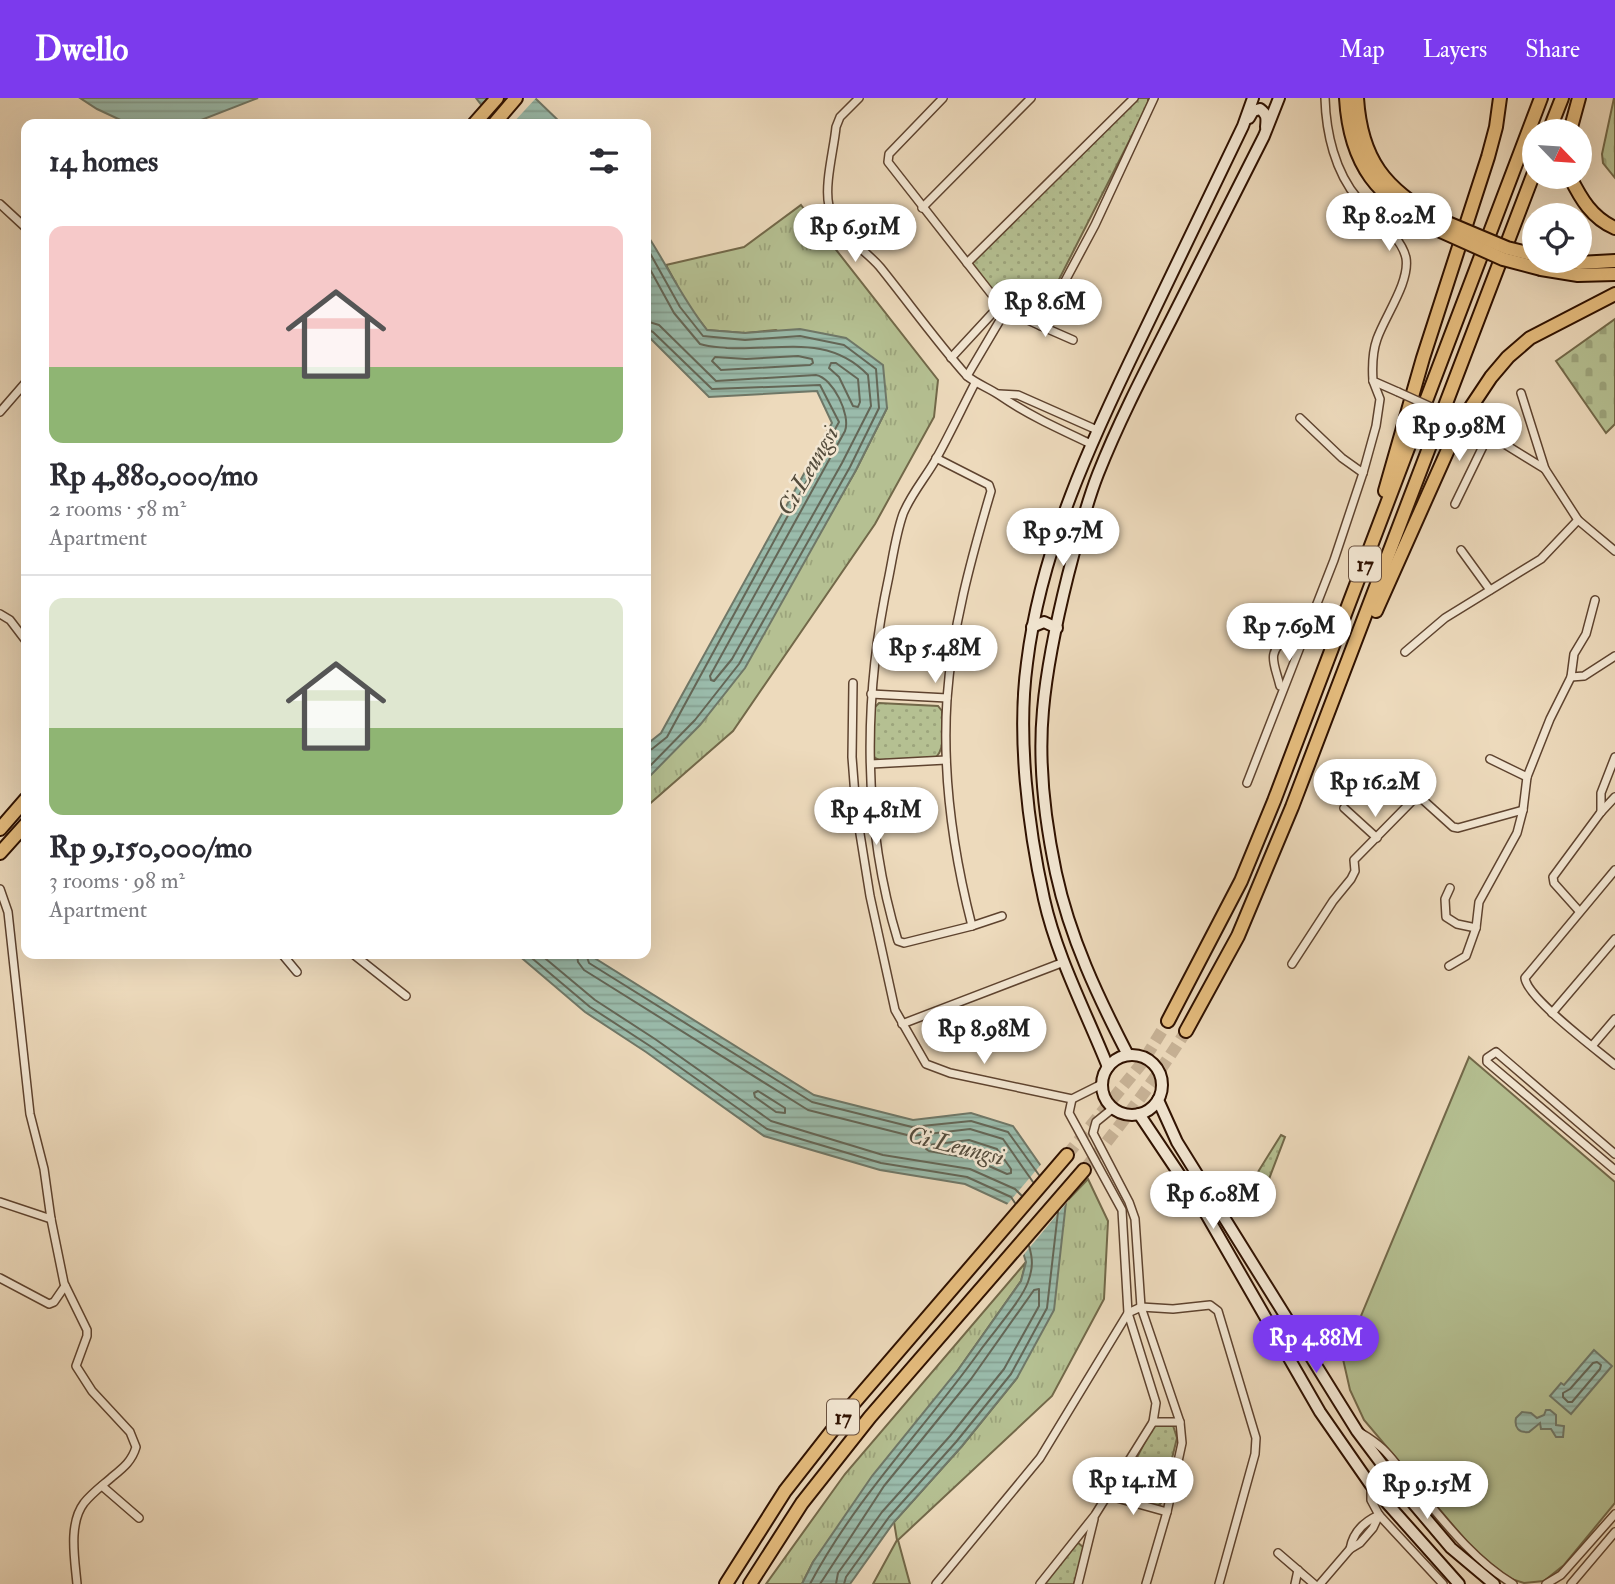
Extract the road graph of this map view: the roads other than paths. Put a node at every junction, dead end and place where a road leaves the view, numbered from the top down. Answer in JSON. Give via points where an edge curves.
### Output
{"nodes":[{"id":1,"x":496,"y":98,"type":"edge"},
{"id":2,"x":516,"y":98,"type":"edge"},
{"id":3,"x":859,"y":98,"type":"edge"},
{"id":4,"x":943,"y":98,"type":"edge"},
{"id":5,"x":1031,"y":98,"type":"edge"},
{"id":6,"x":1134,"y":98,"type":"edge"},
{"id":7,"x":1154,"y":98,"type":"edge"},
{"id":8,"x":1253,"y":98,"type":"edge"},
{"id":9,"x":1279,"y":98,"type":"edge"},
{"id":10,"x":1325,"y":98,"type":"edge"},
{"id":11,"x":1346,"y":98,"type":"edge"},
{"id":12,"x":1357,"y":98,"type":"edge"},
{"id":13,"x":1500,"y":98,"type":"edge"},
{"id":14,"x":1541,"y":98,"type":"edge"},
{"id":15,"x":1562,"y":98,"type":"edge"},
{"id":16,"x":1579,"y":98,"type":"edge"},
{"id":17,"x":479,"y":119,"type":"edge"},
{"id":18,"x":498,"y":119,"type":"edge"},
{"id":19,"x":1554,"y":119,"type":"edge"},
{"id":20,"x":1573,"y":119,"type":"edge"},
{"id":21,"x":1244,"y":126,"type":"junction"},
{"id":22,"x":1264,"y":136,"type":"junction"},
{"id":23,"x":1528,"y":189,"type":"edge"},
{"id":24,"x":1577,"y":189,"type":"edge"},
{"id":25,"x":0,"y":204,"type":"edge"},
{"id":26,"x":922,"y":208,"type":"junction"},
{"id":27,"x":21,"y":223,"type":"edge"},
{"id":28,"x":1437,"y":224,"type":"junction"},
{"id":29,"x":1615,"y":228,"type":"edge"},
{"id":30,"x":1522,"y":252,"type":"edge"},
{"id":31,"x":1615,"y":261,"type":"edge"},
{"id":32,"x":1592,"y":262,"type":"edge"},
{"id":33,"x":967,"y":263,"type":"junction"},
{"id":34,"x":1615,"y":274,"type":"edge"},
{"id":35,"x":1615,"y":294,"type":"edge"},
{"id":36,"x":1003,"y":307,"type":"junction"},
{"id":37,"x":1041,"y":326,"type":"junction"},
{"id":38,"x":1073,"y":340,"type":"dead end"},
{"id":39,"x":951,"y":358,"type":"junction"},
{"id":40,"x":967,"y":376,"type":"junction"},
{"id":41,"x":1373,"y":381,"type":"junction"},
{"id":42,"x":975,"y":383,"type":"junction"},
{"id":43,"x":21,"y":388,"type":"edge"},
{"id":44,"x":1521,"y":393,"type":"dead end"},
{"id":45,"x":998,"y":394,"type":"junction"},
{"id":46,"x":1048,"y":408,"type":"junction"},
{"id":47,"x":0,"y":412,"type":"edge"},
{"id":48,"x":1300,"y":418,"type":"dead end"},
{"id":49,"x":1042,"y":421,"type":"junction"},
{"id":50,"x":1097,"y":429,"type":"junction"},
{"id":51,"x":1485,"y":432,"type":"junction"},
{"id":52,"x":1091,"y":444,"type":"junction"},
{"id":53,"x":936,"y":458,"type":"junction"},
{"id":54,"x":1545,"y":469,"type":"junction"},
{"id":55,"x":1363,"y":473,"type":"junction"},
{"id":56,"x":1455,"y":504,"type":"dead end"},
{"id":57,"x":1578,"y":520,"type":"junction"},
{"id":58,"x":1461,"y":550,"type":"dead end"},
{"id":59,"x":1615,"y":551,"type":"edge"},
{"id":60,"x":1361,"y":575,"type":"junction"},
{"id":61,"x":1490,"y":590,"type":"junction"},
{"id":62,"x":1039,"y":596,"type":"junction"},
{"id":63,"x":1062,"y":599,"type":"junction"},
{"id":64,"x":1595,"y":600,"type":"dead end"},
{"id":65,"x":0,"y":614,"type":"edge"},
{"id":66,"x":1032,"y":627,"type":"junction"},
{"id":67,"x":1057,"y":628,"type":"junction"},
{"id":68,"x":21,"y":634,"type":"edge"},
{"id":69,"x":1287,"y":636,"type":"dead end"},
{"id":70,"x":1405,"y":652,"type":"dead end"},
{"id":71,"x":1615,"y":656,"type":"edge"},
{"id":72,"x":1571,"y":677,"type":"junction"},
{"id":73,"x":853,"y":683,"type":"dead end"},
{"id":74,"x":1282,"y":685,"type":"junction"},
{"id":75,"x":1271,"y":686,"type":"dead end"},
{"id":76,"x":871,"y":694,"type":"junction"},
{"id":77,"x":947,"y":698,"type":"junction"},
{"id":78,"x":1324,"y":727,"type":"junction"},
{"id":79,"x":1615,"y":757,"type":"edge"},
{"id":80,"x":1490,"y":759,"type":"dead end"},
{"id":81,"x":946,"y":761,"type":"junction"},
{"id":82,"x":871,"y":764,"type":"junction"},
{"id":83,"x":1527,"y":777,"type":"junction"},
{"id":84,"x":1247,"y":783,"type":"dead end"},
{"id":85,"x":1615,"y":797,"type":"edge"},
{"id":86,"x":21,"y":805,"type":"edge"},
{"id":87,"x":1345,"y":808,"type":"dead end"},
{"id":88,"x":1523,"y":810,"type":"junction"},
{"id":89,"x":1601,"y":812,"type":"junction"},
{"id":90,"x":0,"y":829,"type":"edge"},
{"id":91,"x":21,"y":830,"type":"edge"},
{"id":92,"x":1377,"y":838,"type":"junction"},
{"id":93,"x":0,"y":853,"type":"edge"},
{"id":94,"x":1615,"y":870,"type":"edge"},
{"id":95,"x":1450,"y":888,"type":"dead end"},
{"id":96,"x":0,"y":889,"type":"edge"},
{"id":97,"x":1579,"y":911,"type":"junction"},
{"id":98,"x":1002,"y":916,"type":"dead end"},
{"id":99,"x":972,"y":926,"type":"junction"},
{"id":100,"x":1476,"y":928,"type":"junction"},
{"id":101,"x":1615,"y":939,"type":"edge"},
{"id":102,"x":286,"y":959,"type":"edge"},
{"id":103,"x":359,"y":959,"type":"edge"},
{"id":104,"x":1064,"y":962,"type":"junction"},
{"id":105,"x":1292,"y":964,"type":"dead end"},
{"id":106,"x":1449,"y":966,"type":"dead end"},
{"id":107,"x":297,"y":972,"type":"dead end"},
{"id":108,"x":406,"y":996,"type":"dead end"},
{"id":109,"x":1552,"y":1013,"type":"junction"},
{"id":110,"x":1615,"y":1019,"type":"edge"},
{"id":111,"x":1168,"y":1021,"type":"tunnel mouth"},
{"id":112,"x":902,"y":1024,"type":"junction"},
{"id":113,"x":1186,"y":1031,"type":"tunnel mouth"},
{"id":114,"x":1592,"y":1046,"type":"junction"},
{"id":115,"x":1128,"y":1055,"type":"junction"},
{"id":116,"x":1615,"y":1065,"type":"edge"},
{"id":117,"x":1108,"y":1067,"type":"junction"},
{"id":118,"x":1102,"y":1084,"type":"junction"},
{"id":119,"x":1072,"y":1100,"type":"junction"},
{"id":120,"x":1157,"y":1100,"type":"junction"},
{"id":121,"x":1112,"y":1109,"type":"junction"},
{"id":122,"x":1139,"y":1114,"type":"junction"},
{"id":123,"x":1615,"y":1154,"type":"edge"},
{"id":124,"x":1067,"y":1155,"type":"tunnel mouth"},
{"id":125,"x":1083,"y":1170,"type":"tunnel mouth"},
{"id":126,"x":1615,"y":1170,"type":"edge"},
{"id":127,"x":0,"y":1202,"type":"edge"},
{"id":128,"x":51,"y":1219,"type":"junction"},
{"id":129,"x":0,"y":1278,"type":"edge"},
{"id":130,"x":65,"y":1286,"type":"junction"},
{"id":131,"x":1141,"y":1307,"type":"junction"},
{"id":132,"x":1128,"y":1313,"type":"junction"},
{"id":133,"x":1153,"y":1422,"type":"junction"},
{"id":134,"x":1180,"y":1422,"type":"junction"},
{"id":135,"x":1357,"y":1431,"type":"junction"},
{"id":136,"x":1370,"y":1484,"type":"junction"},
{"id":137,"x":102,"y":1486,"type":"junction"},
{"id":138,"x":1106,"y":1495,"type":"junction"},
{"id":139,"x":1167,"y":1512,"type":"junction"},
{"id":140,"x":1615,"y":1514,"type":"edge"},
{"id":141,"x":1096,"y":1515,"type":"junction"},
{"id":142,"x":1379,"y":1515,"type":"junction"},
{"id":143,"x":139,"y":1518,"type":"dead end"},
{"id":144,"x":1615,"y":1532,"type":"edge"},
{"id":145,"x":1278,"y":1553,"type":"dead end"},
{"id":146,"x":1298,"y":1570,"type":"junction"},
{"id":147,"x":76,"y":1584,"type":"edge"},
{"id":148,"x":726,"y":1584,"type":"edge"},
{"id":149,"x":750,"y":1584,"type":"edge"},
{"id":150,"x":936,"y":1584,"type":"edge"},
{"id":151,"x":1040,"y":1584,"type":"edge"},
{"id":152,"x":1078,"y":1584,"type":"edge"},
{"id":153,"x":1146,"y":1584,"type":"edge"},
{"id":154,"x":1219,"y":1584,"type":"edge"},
{"id":155,"x":1295,"y":1584,"type":"edge"},
{"id":156,"x":1314,"y":1584,"type":"edge"},
{"id":157,"x":1320,"y":1584,"type":"edge"},
{"id":158,"x":1443,"y":1584,"type":"edge"},
{"id":159,"x":1459,"y":1584,"type":"edge"},
{"id":160,"x":1494,"y":1584,"type":"edge"},
{"id":161,"x":1513,"y":1584,"type":"edge"},
{"id":162,"x":1546,"y":1584,"type":"edge"},
{"id":163,"x":1571,"y":1584,"type":"edge"}],
"edges":[{"from":1,"to":17,"type":"highway"},
{"from":2,"to":18,"type":"highway"},
{"from":3,"to":39,"type":"street","via":[[836,127],[829,206],[834,220],[877,264]]},
{"from":4,"to":26,"type":"street","via":[[888,158]]},
{"from":5,"to":26,"type":"street"},
{"from":6,"to":33,"type":"street"},
{"from":7,"to":37,"type":"street"},
{"from":8,"to":21,"type":"street"},
{"from":9,"to":22,"type":"street"},
{"from":10,"to":41,"type":"street","via":[[1329,136],[1344,177],[1403,248],[1406,261],[1378,337]]},
{"from":11,"to":28,"type":"highway","via":[[1357,153],[1371,178],[1388,199],[1410,215]]},
{"from":12,"to":28,"type":"highway","via":[[1359,128],[1379,173]]},
{"from":13,"to":60,"type":"highway","via":[[1488,156],[1423,358]]},
{"from":14,"to":60,"type":"highway","number":"17"},
{"from":15,"to":19,"type":"highway"},
{"from":16,"to":20,"type":"highway"},
{"from":21,"to":22,"type":"street","via":[[1253,111],[1260,109],[1267,119]]},
{"from":21,"to":50,"type":"street"},
{"from":22,"to":63,"type":"street","via":[[1104,461]]},
{"from":23,"to":78,"type":"highway","number":"17"},
{"from":24,"to":29,"type":"highway","via":[[1587,208]]},
{"from":25,"to":27,"type":"street"},
{"from":26,"to":33,"type":"street"},
{"from":28,"to":30,"type":"highway","bridge":true},
{"from":28,"to":34,"type":"highway","bridge":true,"via":[[1503,259],[1578,275]]},
{"from":31,"to":32,"type":"highway"},
{"from":33,"to":36,"type":"street"},
{"from":35,"to":78,"type":"highway","via":[[1530,338],[1475,398]]},
{"from":36,"to":37,"type":"street"},
{"from":36,"to":39,"type":"street"},
{"from":36,"to":40,"type":"street"},
{"from":37,"to":38,"type":"street"},
{"from":39,"to":40,"type":"street"},
{"from":40,"to":42,"type":"street"},
{"from":41,"to":51,"type":"street","bridge":true},
{"from":41,"to":55,"type":"street","via":[[1380,399]]},
{"from":42,"to":45,"type":"street"},
{"from":42,"to":53,"type":"street"},
{"from":43,"to":47,"type":"street"},
{"from":44,"to":54,"type":"street"},
{"from":45,"to":46,"type":"street","via":[[1018,395]]},
{"from":45,"to":49,"type":"street"},
{"from":46,"to":49,"type":"street"},
{"from":46,"to":50,"type":"street"},
{"from":48,"to":55,"type":"street"},
{"from":49,"to":52,"type":"street"},
{"from":50,"to":52,"type":"street"},
{"from":51,"to":54,"type":"street"},
{"from":51,"to":56,"type":"street"},
{"from":52,"to":62,"type":"street"},
{"from":53,"to":76,"type":"street","via":[[902,516],[881,613]]},
{"from":53,"to":77,"type":"street","via":[[989,485],[991,491],[959,614]]},
{"from":54,"to":57,"type":"street"},
{"from":55,"to":74,"type":"street","via":[[1293,668]]},
{"from":57,"to":59,"type":"street"},
{"from":57,"to":61,"type":"street","via":[[1541,559]]},
{"from":58,"to":61,"type":"street"},
{"from":60,"to":111,"type":"highway","number":"17","via":[[1241,881]]},
{"from":61,"to":70,"type":"street","via":[[1445,618]]},
{"from":62,"to":63,"type":"street","via":[[1049,606]]},
{"from":62,"to":66,"type":"street"},
{"from":63,"to":67,"type":"street"},
{"from":64,"to":72,"type":"street","via":[[1586,634],[1574,654]]},
{"from":65,"to":68,"type":"street"},
{"from":66,"to":67,"type":"street","via":[[1044,622]]},
{"from":66,"to":104,"type":"street","via":[[1024,712],[1029,816],[1045,903]]},
{"from":67,"to":115,"type":"street","via":[[1043,713],[1048,826],[1078,949]]},
{"from":69,"to":74,"type":"street","via":[[1273,654]]},
{"from":71,"to":72,"type":"street","via":[[1584,676]]},
{"from":72,"to":83,"type":"street"},
{"from":73,"to":112,"type":"street","via":[[856,809],[878,934]]},
{"from":74,"to":75,"type":"street"},
{"from":74,"to":84,"type":"street"},
{"from":76,"to":77,"type":"street"},
{"from":76,"to":82,"type":"street"},
{"from":77,"to":81,"type":"street"},
{"from":78,"to":113,"type":"highway","number":"17","via":[[1238,936]]},
{"from":79,"to":89,"type":"street","via":[[1601,793]]},
{"from":80,"to":83,"type":"street"},
{"from":81,"to":82,"type":"street"},
{"from":81,"to":99,"type":"street","via":[[956,856]]},
{"from":82,"to":99,"type":"street","via":[[877,850],[898,941]]},
{"from":83,"to":88,"type":"street"},
{"from":85,"to":89,"type":"street"},
{"from":86,"to":90,"type":"highway"},
{"from":87,"to":92,"type":"street"},
{"from":88,"to":92,"type":"street","via":[[1458,828],[1418,798]]},
{"from":88,"to":100,"type":"street","via":[[1517,833],[1479,902]]},
{"from":89,"to":97,"type":"street","via":[[1553,877]]},
{"from":91,"to":93,"type":"highway"},
{"from":92,"to":105,"type":"street","via":[[1354,860],[1351,878]]},
{"from":94,"to":97,"type":"street"},
{"from":95,"to":100,"type":"street","via":[[1446,917]]},
{"from":96,"to":128,"type":"street","via":[[8,912],[29,1107]]},
{"from":97,"to":109,"type":"street","via":[[1525,978],[1527,987]]},
{"from":98,"to":99,"type":"street"},
{"from":100,"to":106,"type":"street","via":[[1466,956]]},
{"from":101,"to":109,"type":"street"},
{"from":102,"to":107,"type":"street"},
{"from":103,"to":108,"type":"street"},
{"from":104,"to":112,"type":"street"},
{"from":104,"to":117,"type":"street"},
{"from":109,"to":114,"type":"street"},
{"from":110,"to":114,"type":"street"},
{"from":112,"to":119,"type":"street","via":[[932,1068]]},
{"from":114,"to":116,"type":"street"},
{"from":115,"to":117,"type":"street"},
{"from":115,"to":120,"type":"street","via":[[1144,1057],[1157,1068],[1162,1084]]},
{"from":117,"to":118,"type":"street"},
{"from":118,"to":119,"type":"street"},
{"from":118,"to":121,"type":"street"},
{"from":119,"to":132,"type":"street","via":[[1069,1113],[1122,1210]]},
{"from":120,"to":122,"type":"street"},
{"from":120,"to":135,"type":"street","via":[[1177,1142]]},
{"from":121,"to":122,"type":"street"},
{"from":121,"to":131,"type":"street","via":[[1096,1122],[1093,1133],[1135,1219]]},
{"from":122,"to":136,"type":"street","via":[[1206,1214],[1320,1412]]},
{"from":123,"to":126,"type":"street","via":[[1496,1052],[1490,1055],[1487,1062]]},
{"from":124,"to":148,"type":"highway","number":"17","via":[[853,1404],[785,1491]]},
{"from":125,"to":149,"type":"highway","number":"17","via":[[870,1418],[811,1492]]},
{"from":127,"to":128,"type":"street"},
{"from":128,"to":130,"type":"street"},
{"from":129,"to":130,"type":"street","via":[[49,1304]]},
{"from":130,"to":137,"type":"street","via":[[88,1336],[76,1366],[130,1432],[136,1447],[128,1463]]},
{"from":131,"to":132,"type":"street"},
{"from":131,"to":134,"type":"street"},
{"from":131,"to":154,"type":"street","via":[[1210,1306],[1218,1311],[1256,1438]]},
{"from":132,"to":133,"type":"street","via":[[1156,1404]]},
{"from":132,"to":150,"type":"street","via":[[1040,1458]]},
{"from":133,"to":134,"type":"street"},
{"from":133,"to":138,"type":"street"},
{"from":134,"to":139,"type":"street","via":[[1182,1443]]},
{"from":135,"to":160,"type":"street","via":[[1451,1548]]},
{"from":135,"to":161,"type":"street","via":[[1385,1448],[1478,1558]]},
{"from":136,"to":142,"type":"street","via":[[1371,1500]]},
{"from":136,"to":159,"type":"street"},
{"from":137,"to":143,"type":"street"},
{"from":137,"to":147,"type":"street","via":[[84,1503],[76,1521]]},
{"from":138,"to":139,"type":"street"},
{"from":138,"to":141,"type":"street"},
{"from":139,"to":153,"type":"street"},
{"from":140,"to":162,"type":"street","via":[[1560,1575]]},
{"from":141,"to":151,"type":"street"},
{"from":141,"to":152,"type":"street"},
{"from":142,"to":157,"type":"street","via":[[1360,1544],[1350,1549]]},
{"from":142,"to":158,"type":"street"},
{"from":144,"to":163,"type":"street"},
{"from":145,"to":146,"type":"street"},
{"from":146,"to":155,"type":"street"},
{"from":146,"to":156,"type":"street"}]}
